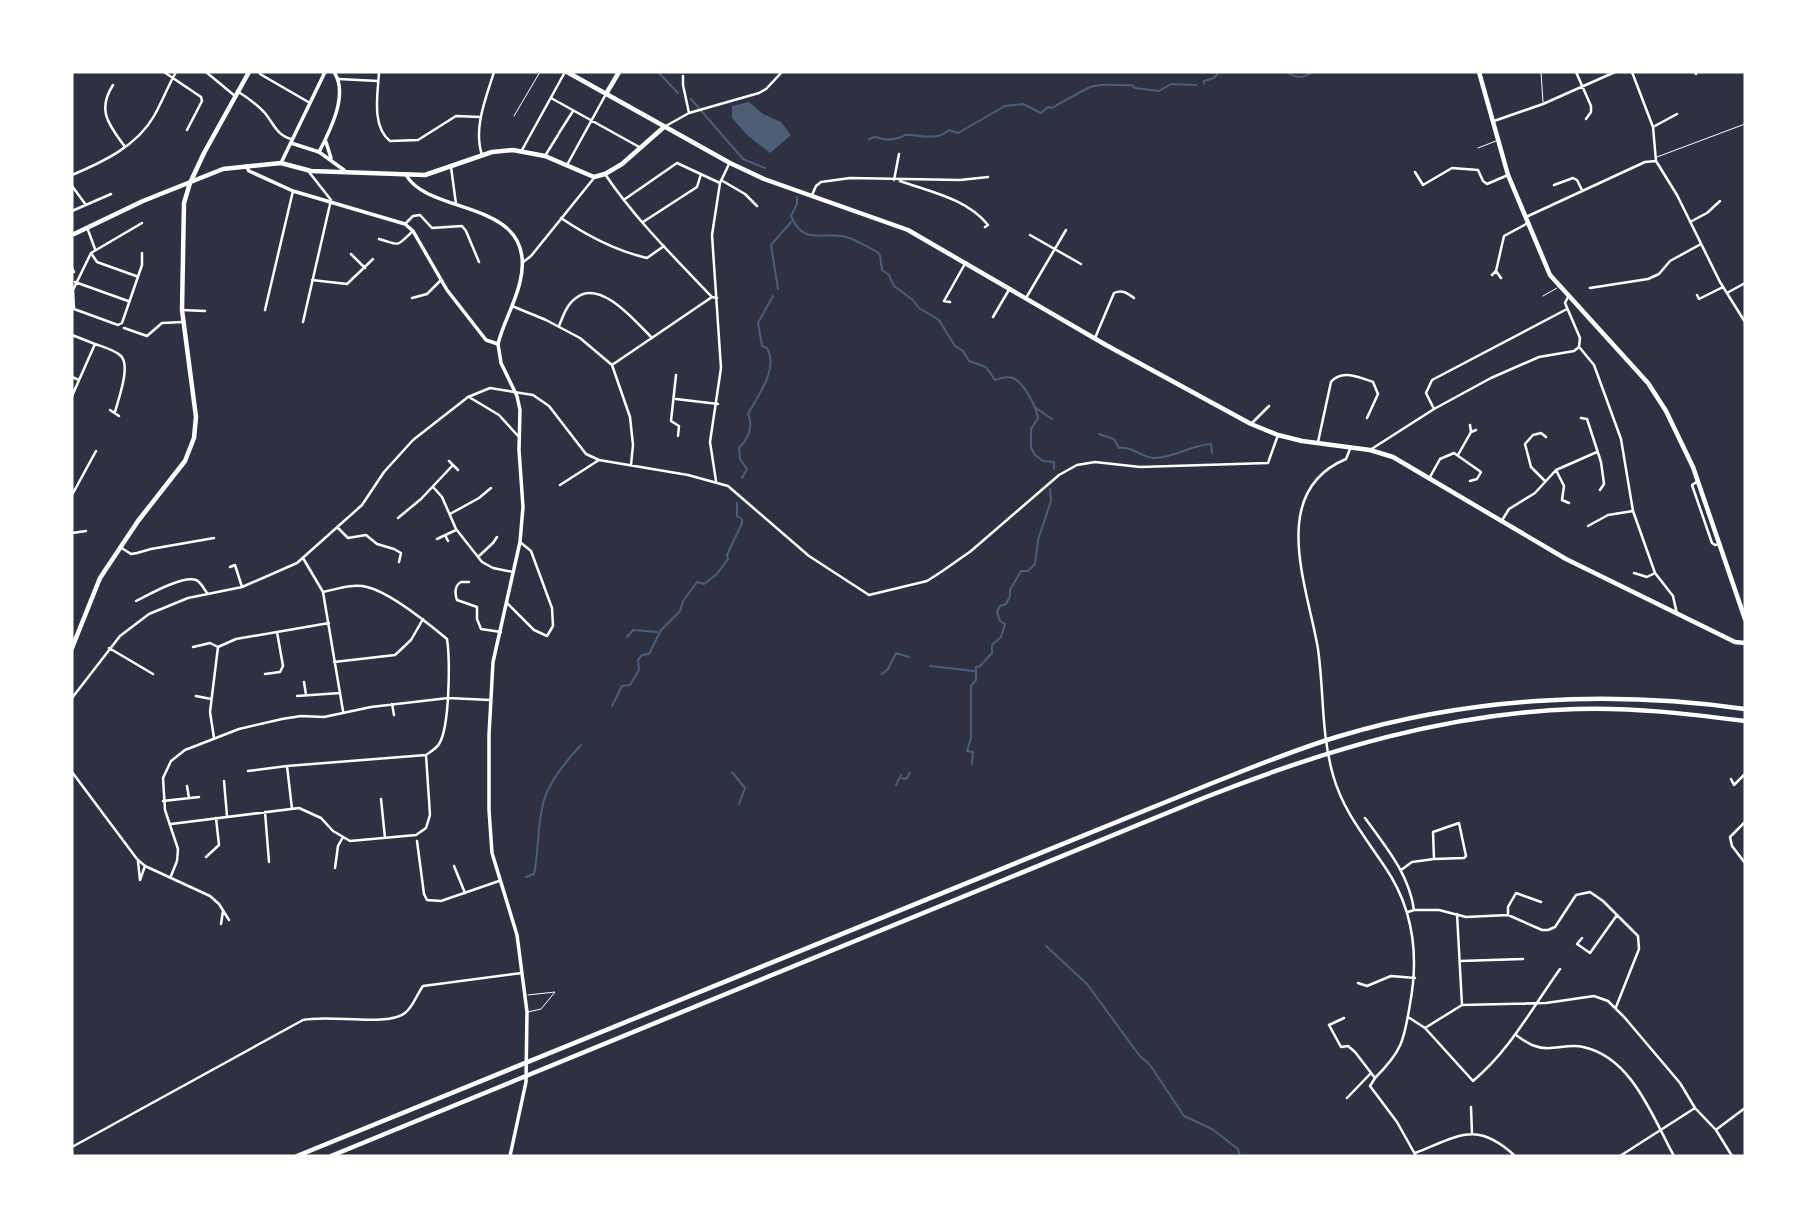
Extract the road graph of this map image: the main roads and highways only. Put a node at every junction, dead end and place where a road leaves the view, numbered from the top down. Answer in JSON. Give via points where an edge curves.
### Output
{"nodes":[{"id":1,"x":249,"y":72,"type":"edge"},
{"id":2,"x":334,"y":72,"type":"edge"},
{"id":3,"x":566,"y":72,"type":"edge"},
{"id":4,"x":619,"y":72,"type":"edge"},
{"id":5,"x":1479,"y":72,"type":"edge"},
{"id":6,"x":325,"y":73,"type":"edge"},
{"id":7,"x":606,"y":93,"type":"junction"},
{"id":8,"x":664,"y":127,"type":"junction"},
{"id":9,"x":326,"y":139,"type":"junction"},
{"id":10,"x":291,"y":141,"type":"junction"},
{"id":11,"x":319,"y":152,"type":"junction"},
{"id":12,"x":331,"y":160,"type":"junction"},
{"id":13,"x":281,"y":163,"type":"junction"},
{"id":14,"x":246,"y":166,"type":"junction"},
{"id":15,"x":344,"y":170,"type":"junction"},
{"id":16,"x":406,"y":175,"type":"junction"},
{"id":17,"x":190,"y":183,"type":"junction"},
{"id":18,"x":72,"y":235,"type":"edge"},
{"id":19,"x":498,"y":344,"type":"junction"},
{"id":20,"x":1744,"y":609,"type":"edge"},
{"id":21,"x":1745,"y":619,"type":"edge"},
{"id":22,"x":74,"y":631,"type":"edge"},
{"id":23,"x":1745,"y":643,"type":"edge"},
{"id":24,"x":72,"y":648,"type":"edge"},
{"id":25,"x":1745,"y":709,"type":"edge"},
{"id":26,"x":1745,"y":720,"type":"edge"},
{"id":27,"x":297,"y":1156,"type":"edge"},
{"id":28,"x":331,"y":1156,"type":"edge"},
{"id":29,"x":510,"y":1156,"type":"edge"}],
"edges":[{"from":1,"to":17,"type":"main road"},
{"from":2,"to":9,"type":"main road","via":[[340,91]]},
{"from":3,"to":7,"type":"main road"},
{"from":4,"to":7,"type":"main road"},
{"from":5,"to":20,"type":"main road","via":[[1508,175],[1550,275],[1648,383],[1677,431]]},
{"from":6,"to":10,"type":"main road"},
{"from":7,"to":8,"type":"main road"},
{"from":8,"to":16,"type":"main road","via":[[622,164],[594,177],[522,150],[496,151],[425,175]]},
{"from":8,"to":23,"type":"main road","via":[[764,179],[908,230],[1251,424],[1278,435],[1393,457],[1566,559]]},
{"from":9,"to":11,"type":"main road"},
{"from":9,"to":12,"type":"main road"},
{"from":10,"to":11,"type":"main road"},
{"from":10,"to":13,"type":"main road"},
{"from":11,"to":12,"type":"main road"},
{"from":12,"to":15,"type":"main road"},
{"from":13,"to":14,"type":"main road"},
{"from":13,"to":15,"type":"main road","via":[[308,170]]},
{"from":14,"to":17,"type":"main road","via":[[223,169]]},
{"from":14,"to":19,"type":"main road","via":[[293,191],[405,224],[486,340]]},
{"from":15,"to":16,"type":"main road"},
{"from":16,"to":19,"type":"main road","via":[[415,186],[491,217],[518,244],[520,282]]},
{"from":17,"to":18,"type":"main road"},
{"from":17,"to":22,"type":"main road","via":[[184,203],[182,310],[196,417],[194,438],[185,461],[119,547]]},
{"from":19,"to":29,"type":"main road","via":[[520,410],[523,507],[490,700],[492,853],[517,935],[527,1012],[523,1099]]},
{"from":20,"to":21,"type":"main road"},
{"from":22,"to":24,"type":"main road"},
{"from":25,"to":27,"type":"main road","via":[[1633,698],[1532,701],[1439,711],[1338,736]]},
{"from":26,"to":28,"type":"main road","via":[[1575,709],[1502,715],[1437,724],[1275,769]]}]}
